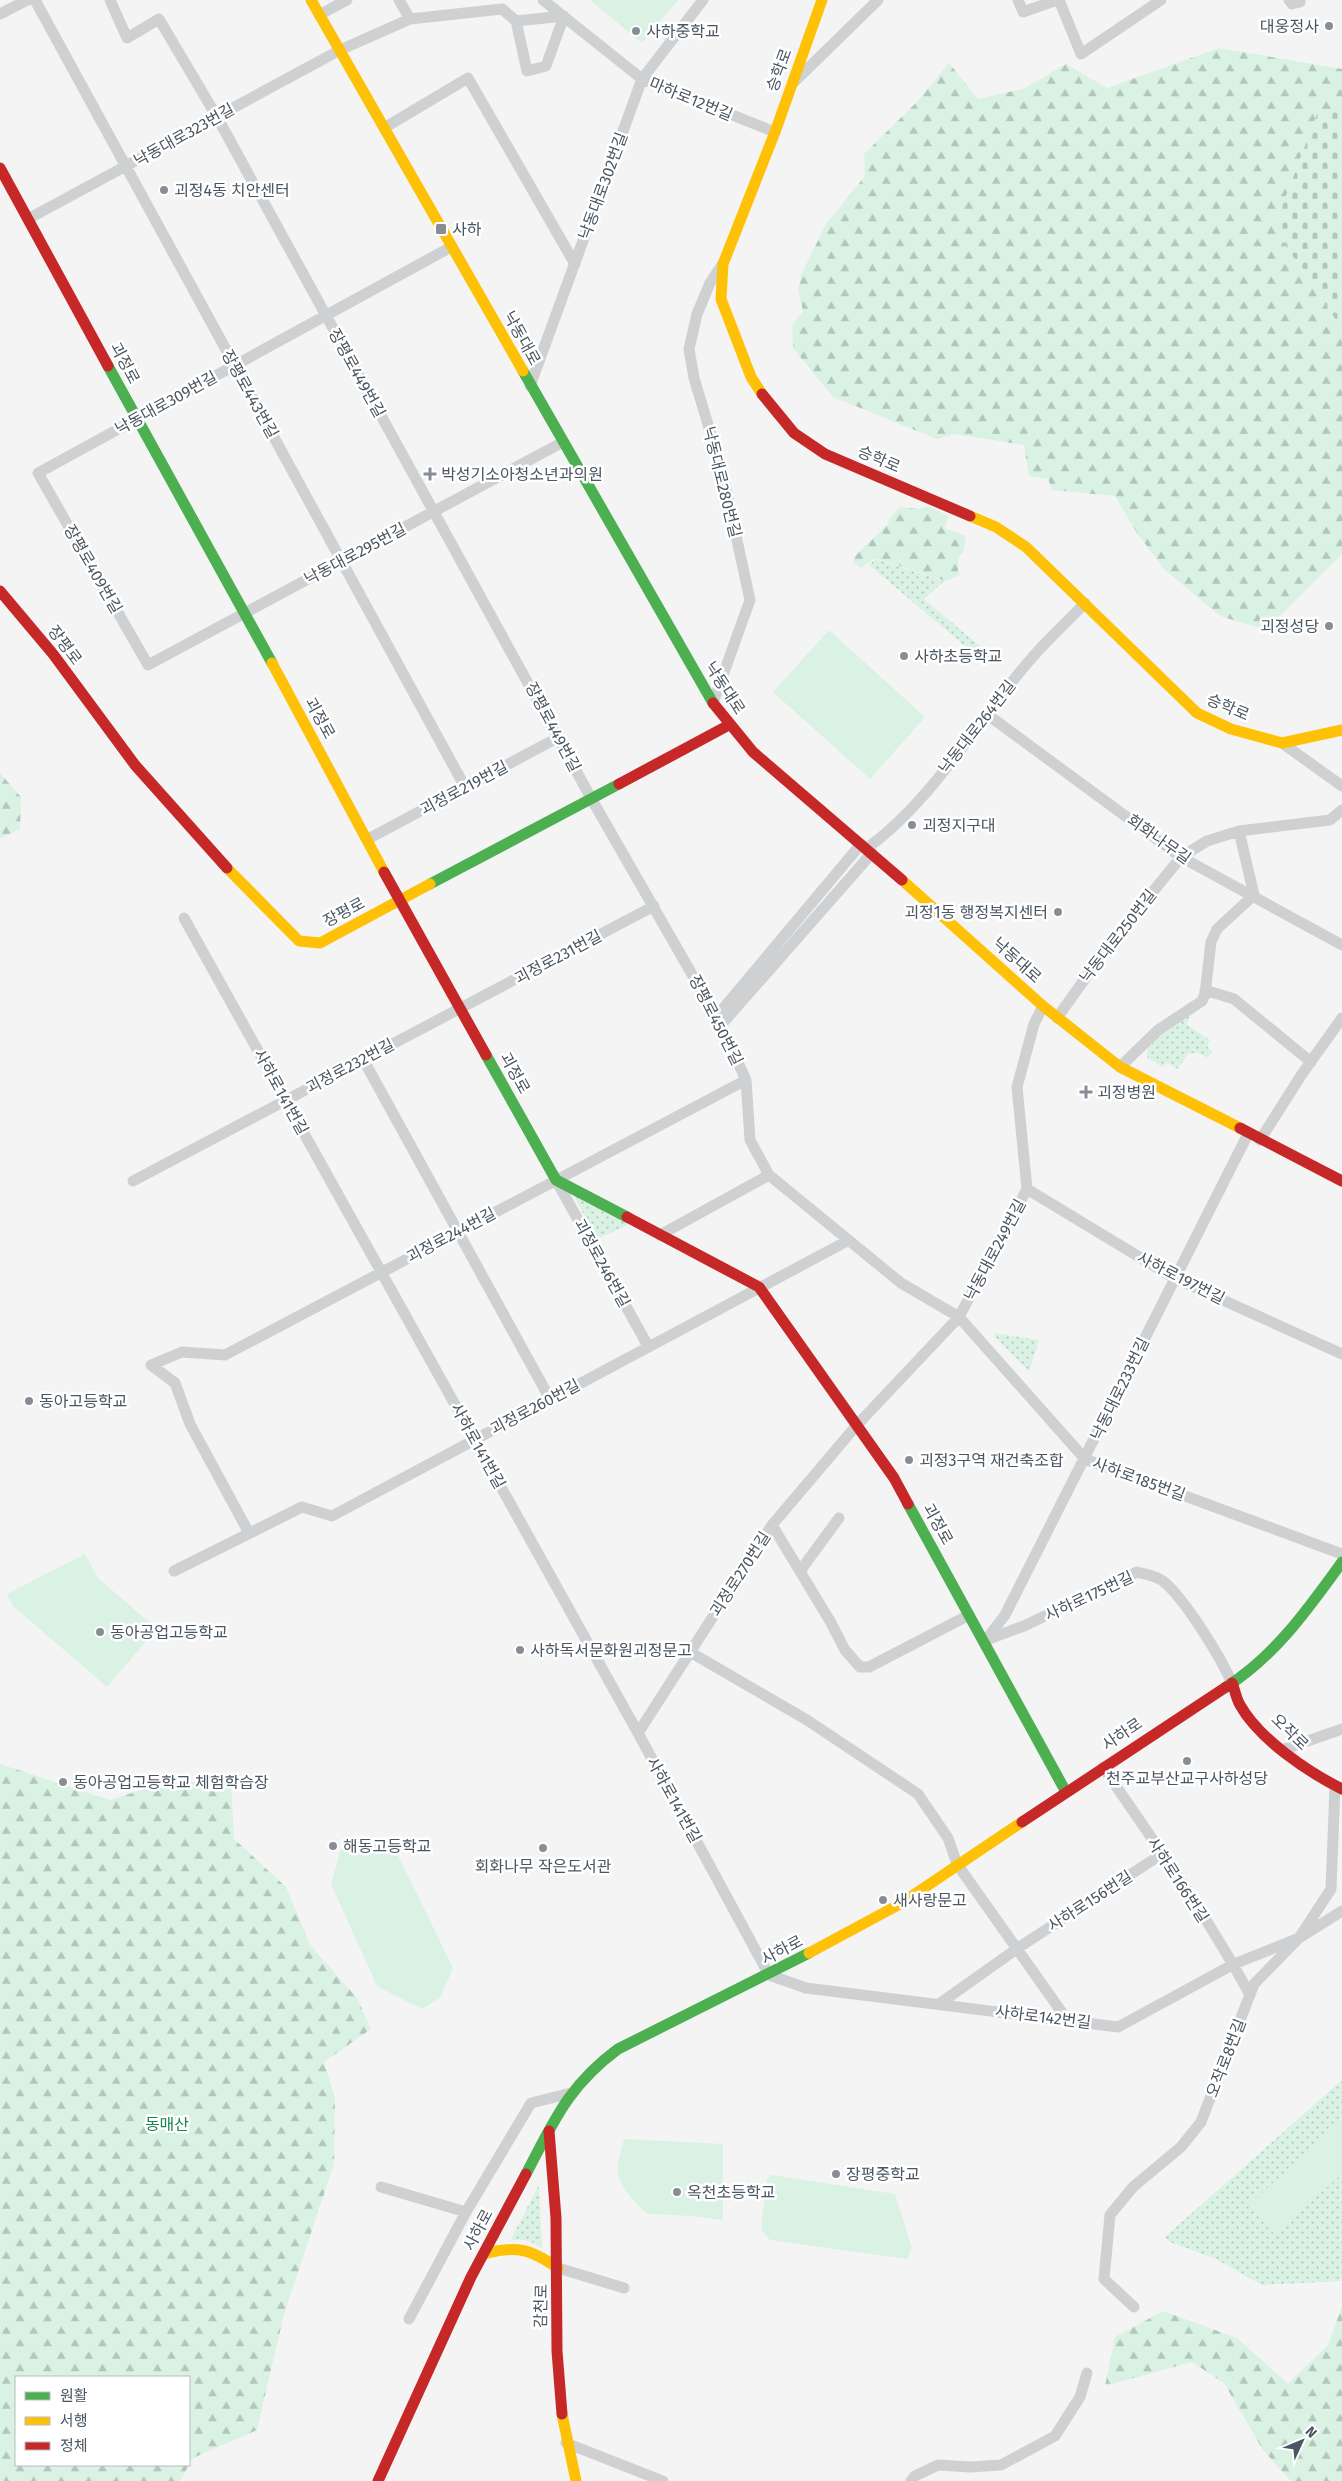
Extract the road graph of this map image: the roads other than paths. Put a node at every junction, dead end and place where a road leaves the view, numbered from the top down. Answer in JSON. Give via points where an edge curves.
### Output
{"nodes":[{"id":1,"x":27,"y":0,"type":"edge"},
{"id":2,"x":35,"y":0,"type":"edge"},
{"id":3,"x":110,"y":0,"type":"edge"},
{"id":4,"x":311,"y":0,"type":"edge"},
{"id":5,"x":347,"y":0,"type":"edge"},
{"id":6,"x":399,"y":0,"type":"edge"},
{"id":7,"x":543,"y":0,"type":"edge"},
{"id":8,"x":703,"y":0,"type":"edge"},
{"id":9,"x":822,"y":0,"type":"edge"},
{"id":10,"x":878,"y":0,"type":"edge"},
{"id":11,"x":1018,"y":0,"type":"edge"},
{"id":12,"x":1058,"y":0,"type":"edge"},
{"id":13,"x":1161,"y":0,"type":"edge"},
{"id":14,"x":1289,"y":0,"type":"edge"},
{"id":15,"x":1300,"y":0,"type":"edge"},
{"id":16,"x":479,"y":5,"type":"edge"},
{"id":17,"x":0,"y":14,"type":"edge"},
{"id":18,"x":319,"y":15,"type":"junction"},
{"id":19,"x":564,"y":16,"type":"junction"},
{"id":20,"x":410,"y":20,"type":"junction"},
{"id":21,"x":516,"y":21,"type":"junction"},
{"id":22,"x":340,"y":50,"type":"junction"},
{"id":23,"x":642,"y":79,"type":"junction"},
{"id":24,"x":791,"y":85,"type":"junction"},
{"id":25,"x":217,"y":117,"type":"junction"},
{"id":26,"x":384,"y":128,"type":"junction"},
{"id":27,"x":775,"y":132,"type":"junction"},
{"id":28,"x":126,"y":167,"type":"junction"},
{"id":29,"x":0,"y":168,"type":"edge"},
{"id":30,"x":28,"y":219,"type":"junction"},
{"id":31,"x":451,"y":246,"type":"junction"},
{"id":32,"x":575,"y":264,"type":"junction"},
{"id":33,"x":722,"y":264,"type":"junction"},
{"id":34,"x":325,"y":316,"type":"junction"},
{"id":35,"x":235,"y":365,"type":"junction"},
{"id":36,"x":530,"y":386,"type":"junction"},
{"id":37,"x":137,"y":419,"type":"junction"},
{"id":38,"x":563,"y":442,"type":"junction"},
{"id":39,"x":38,"y":473,"type":"joint"},
{"id":40,"x":435,"y":511,"type":"junction"},
{"id":41,"x":342,"y":561,"type":"junction"},
{"id":42,"x":0,"y":590,"type":"edge"},
{"id":43,"x":1085,"y":603,"type":"junction"},
{"id":44,"x":243,"y":614,"type":"junction"},
{"id":45,"x":148,"y":665,"type":"joint"},
{"id":46,"x":712,"y":703,"type":"junction"},
{"id":47,"x":988,"y":715,"type":"junction"},
{"id":48,"x":729,"y":725,"type":"junction"},
{"id":49,"x":1342,"y":730,"type":"edge"},
{"id":50,"x":559,"y":737,"type":"junction"},
{"id":51,"x":1282,"y":743,"type":"junction"},
{"id":52,"x":1342,"y":786,"type":"edge"},
{"id":53,"x":465,"y":788,"type":"junction"},
{"id":54,"x":591,"y":798,"type":"junction"},
{"id":55,"x":1342,"y":810,"type":"edge"},
{"id":56,"x":1239,"y":831,"type":"junction"},
{"id":57,"x":368,"y":839,"type":"junction"},
{"id":58,"x":866,"y":849,"type":"junction"},
{"id":59,"x":1180,"y":856,"type":"junction"},
{"id":60,"x":1254,"y":895,"type":"junction"},
{"id":61,"x":400,"y":901,"type":"junction"},
{"id":62,"x":654,"y":906,"type":"junction"},
{"id":63,"x":184,"y":918,"type":"dead end"},
{"id":64,"x":1342,"y":945,"type":"edge"},
{"id":65,"x":1205,"y":990,"type":"junction"},
{"id":66,"x":1043,"y":1006,"type":"junction"},
{"id":67,"x":461,"y":1008,"type":"junction"},
{"id":68,"x":1057,"y":1018,"type":"junction"},
{"id":69,"x":1342,"y":1018,"type":"edge"},
{"id":70,"x":719,"y":1021,"type":"junction"},
{"id":71,"x":363,"y":1059,"type":"junction"},
{"id":72,"x":1311,"y":1062,"type":"junction"},
{"id":73,"x":1120,"y":1067,"type":"junction"},
{"id":74,"x":746,"y":1080,"type":"junction"},
{"id":75,"x":286,"y":1100,"type":"junction"},
{"id":76,"x":1248,"y":1134,"type":"junction"},
{"id":77,"x":1260,"y":1140,"type":"junction"},
{"id":78,"x":769,"y":1175,"type":"junction"},
{"id":79,"x":556,"y":1180,"type":"junction"},
{"id":80,"x":133,"y":1181,"type":"dead end"},
{"id":81,"x":1342,"y":1181,"type":"edge"},
{"id":82,"x":1027,"y":1189,"type":"junction"},
{"id":83,"x":458,"y":1232,"type":"junction"},
{"id":84,"x":660,"y":1235,"type":"junction"},
{"id":85,"x":849,"y":1240,"type":"junction"},
{"id":86,"x":381,"y":1273,"type":"junction"},
{"id":87,"x":1174,"y":1278,"type":"junction"},
{"id":88,"x":759,"y":1287,"type":"junction"},
{"id":89,"x":959,"y":1317,"type":"junction"},
{"id":90,"x":648,"y":1346,"type":"junction"},
{"id":91,"x":1342,"y":1354,"type":"edge"},
{"id":92,"x":550,"y":1399,"type":"junction"},
{"id":93,"x":856,"y":1426,"type":"junction"},
{"id":94,"x":474,"y":1440,"type":"junction"},
{"id":95,"x":1085,"y":1459,"type":"junction"},
{"id":96,"x":839,"y":1518,"type":"dead end"},
{"id":97,"x":772,"y":1524,"type":"junction"},
{"id":98,"x":249,"y":1533,"type":"junction"},
{"id":99,"x":1342,"y":1554,"type":"edge"},
{"id":100,"x":1342,"y":1562,"type":"edge"},
{"id":101,"x":174,"y":1571,"type":"dead end"},
{"id":102,"x":800,"y":1571,"type":"junction"},
{"id":103,"x":969,"y":1615,"type":"junction"},
{"id":104,"x":985,"y":1640,"type":"junction"},
{"id":105,"x":690,"y":1652,"type":"junction"},
{"id":106,"x":1232,"y":1683,"type":"junction"},
{"id":107,"x":1342,"y":1729,"type":"edge"},
{"id":108,"x":638,"y":1733,"type":"junction"},
{"id":109,"x":1282,"y":1750,"type":"junction"},
{"id":110,"x":1103,"y":1767,"type":"junction"},
{"id":111,"x":1338,"y":1788,"type":"edge"},
{"id":112,"x":1066,"y":1792,"type":"junction"},
{"id":113,"x":1162,"y":1854,"type":"junction"},
{"id":114,"x":957,"y":1864,"type":"junction"},
{"id":115,"x":1336,"y":1890,"type":"edge"},
{"id":116,"x":1342,"y":1911,"type":"edge"},
{"id":117,"x":1299,"y":1938,"type":"junction"},
{"id":118,"x":1018,"y":1948,"type":"junction"},
{"id":119,"x":1234,"y":1964,"type":"junction"},
{"id":120,"x":769,"y":1975,"type":"junction"},
{"id":121,"x":1250,"y":1994,"type":"junction"},
{"id":122,"x":939,"y":2004,"type":"junction"},
{"id":123,"x":1068,"y":2021,"type":"junction"},
{"id":124,"x":571,"y":2092,"type":"junction"},
{"id":125,"x":549,"y":2131,"type":"junction"},
{"id":126,"x":381,"y":2187,"type":"dead end"},
{"id":127,"x":466,"y":2212,"type":"junction"},
{"id":128,"x":484,"y":2254,"type":"junction"},
{"id":129,"x":558,"y":2268,"type":"junction"},
{"id":130,"x":624,"y":2288,"type":"dead end"},
{"id":131,"x":1134,"y":2307,"type":"dead end"},
{"id":132,"x":409,"y":2319,"type":"dead end"},
{"id":133,"x":1087,"y":2373,"type":"dead end"},
{"id":134,"x":566,"y":2443,"type":"junction"},
{"id":135,"x":378,"y":2481,"type":"edge"},
{"id":136,"x":576,"y":2481,"type":"edge"},
{"id":137,"x":663,"y":2481,"type":"edge"},
{"id":138,"x":911,"y":2481,"type":"edge"}],
"edges":[{"from":1,"to":17,"type":"street"},
{"from":2,"to":28,"type":"street","name":"장평로443번길"},
{"from":3,"to":25,"type":"street","name":"장평로449번길","via":[[127,38],[159,19]]},
{"from":4,"to":18,"type":"main road","name":"낙동대로"},
{"from":5,"to":18,"type":"street"},
{"from":6,"to":20,"type":"street"},
{"from":7,"to":19,"type":"street","name":"마하로12번길"},
{"from":8,"to":23,"type":"street","name":"낙동대로302번길"},
{"from":9,"to":24,"type":"main road","name":"승학로"},
{"from":10,"to":24,"type":"street"},
{"from":11,"to":12,"type":"street","via":[[1023,12]]},
{"from":12,"to":13,"type":"street","via":[[1081,54]]},
{"from":14,"to":15,"type":"street","via":[[1292,4]]},
{"from":16,"to":20,"type":"street","name":"낙동대로323번길"},
{"from":16,"to":21,"type":"street","name":"낙동대로323번길","via":[[502,9]]},
{"from":18,"to":22,"type":"main road","name":"낙동대로"},
{"from":19,"to":21,"type":"street"},
{"from":19,"to":21,"type":"street","via":[[546,66],[527,71]]},
{"from":19,"to":23,"type":"street","name":"마하로12번길"},
{"from":20,"to":22,"type":"street","name":"낙동대로323번길"},
{"from":22,"to":25,"type":"street","name":"낙동대로323번길"},
{"from":22,"to":26,"type":"main road","name":"낙동대로"},
{"from":23,"to":27,"type":"street","name":"마하로12번길"},
{"from":23,"to":32,"type":"street","name":"낙동대로302번길"},
{"from":24,"to":27,"type":"main road","name":"승학로"},
{"from":25,"to":28,"type":"street","name":"낙동대로323번길"},
{"from":25,"to":34,"type":"street","name":"장평로449번길"},
{"from":26,"to":31,"type":"main road","name":"낙동대로"},
{"from":26,"to":32,"type":"street","via":[[468,78]]},
{"from":27,"to":33,"type":"main road","name":"승학로"},
{"from":28,"to":30,"type":"street","name":"낙동대로323번길"},
{"from":28,"to":35,"type":"street","name":"장평로443번길"},
{"from":29,"to":30,"type":"main road","name":"괴정로"},
{"from":30,"to":37,"type":"main road","name":"괴정로"},
{"from":31,"to":34,"type":"street","name":"낙동대로309번길"},
{"from":31,"to":36,"type":"main road","name":"낙동대로"},
{"from":32,"to":36,"type":"street","name":"낙동대로302번길"},
{"from":33,"to":43,"type":"main road","name":"승학로","via":[[721,299],[751,377],[794,433],[825,454],[996,527],[1026,547]]},
{"from":33,"to":46,"type":"street","name":"낙동대로280번길","via":[[697,314],[689,349],[694,378],[722,471],[750,600]]},
{"from":34,"to":35,"type":"street","name":"낙동대로309번길"},
{"from":34,"to":40,"type":"street","name":"장평로449번길"},
{"from":35,"to":37,"type":"street","name":"낙동대로309번길"},
{"from":35,"to":41,"type":"street","name":"장평로443번길"},
{"from":36,"to":38,"type":"main road","name":"낙동대로"},
{"from":37,"to":39,"type":"street","name":"낙동대로309번길"},
{"from":37,"to":44,"type":"main road","name":"괴정로"},
{"from":38,"to":40,"type":"street","name":"낙동대로295번길"},
{"from":38,"to":46,"type":"main road","name":"낙동대로"},
{"from":39,"to":45,"type":"street","name":"장평로409번길"},
{"from":40,"to":41,"type":"street","name":"낙동대로295번길"},
{"from":40,"to":50,"type":"street","name":"장평로449번길"},
{"from":41,"to":44,"type":"street","name":"낙동대로295번길"},
{"from":41,"to":53,"type":"street","name":"장평로443번길"},
{"from":42,"to":61,"type":"main road","name":"장평로","via":[[137,766],[198,836],[299,941],[320,943]]},
{"from":43,"to":47,"type":"street","name":"낙동대로264번길","via":[[1030,660]]},
{"from":43,"to":51,"type":"main road","name":"승학로","via":[[1197,713],[1231,728]]},
{"from":44,"to":45,"type":"street","name":"낙동대로295번길"},
{"from":44,"to":57,"type":"main road","name":"괴정로"},
{"from":46,"to":48,"type":"main road","name":"낙동대로"},
{"from":47,"to":58,"type":"street","name":"낙동대로264번길","via":[[891,831]]},
{"from":47,"to":59,"type":"street","name":"회화나무길"},
{"from":48,"to":54,"type":"main road","name":"장평로"},
{"from":48,"to":58,"type":"main road","name":"낙동대로","via":[[753,752]]},
{"from":49,"to":51,"type":"main road","name":"승학로"},
{"from":50,"to":53,"type":"street","name":"괴정로219번길"},
{"from":50,"to":54,"type":"street","name":"장평로449번길"},
{"from":51,"to":52,"type":"street"},
{"from":53,"to":57,"type":"street","name":"괴정로219번길"},
{"from":54,"to":61,"type":"main road","name":"장평로"},
{"from":54,"to":62,"type":"street","name":"장평로450번길"},
{"from":55,"to":56,"type":"street","via":[[1330,820]]},
{"from":56,"to":59,"type":"street","via":[[1207,841]]},
{"from":56,"to":60,"type":"street"},
{"from":57,"to":61,"type":"main road","name":"괴정로"},
{"from":58,"to":66,"type":"main road","name":"낙동대로"},
{"from":58,"to":70,"type":"street","name":"낙동대로264번길"},
{"from":59,"to":60,"type":"street","name":"회화나무길"},
{"from":59,"to":68,"type":"street","name":"낙동대로250번길"},
{"from":60,"to":64,"type":"street","name":"회화나무길"},
{"from":60,"to":65,"type":"street","via":[[1216,929],[1211,942]]},
{"from":61,"to":67,"type":"main road","name":"괴정로"},
{"from":62,"to":67,"type":"street","name":"괴정로231번길"},
{"from":62,"to":70,"type":"street","name":"장평로450번길"},
{"from":63,"to":75,"type":"street","name":"사하로141번길"},
{"from":65,"to":72,"type":"street","via":[[1234,999]]},
{"from":65,"to":73,"type":"street","via":[[1202,1001],[1158,1030]]},
{"from":66,"to":68,"type":"main road","name":"낙동대로"},
{"from":66,"to":82,"type":"street","name":"낙동대로249번길","via":[[1034,1024],[1017,1087]]},
{"from":67,"to":71,"type":"street","name":"괴정로232번길"},
{"from":67,"to":79,"type":"main road","name":"괴정로"},
{"from":68,"to":73,"type":"main road","name":"낙동대로"},
{"from":69,"to":72,"type":"street"},
{"from":70,"to":74,"type":"street","name":"장평로450번길"},
{"from":71,"to":75,"type":"street","name":"괴정로232번길"},
{"from":71,"to":83,"type":"street"},
{"from":72,"to":77,"type":"street"},
{"from":73,"to":76,"type":"main road","name":"낙동대로"},
{"from":74,"to":78,"type":"street","name":"장평로450번길","via":[[750,1140]]},
{"from":74,"to":79,"type":"street","name":"괴정로244번길"},
{"from":75,"to":80,"type":"street","name":"괴정로232번길"},
{"from":75,"to":86,"type":"street","name":"사하로141번길"},
{"from":76,"to":77,"type":"main road","name":"낙동대로"},
{"from":76,"to":87,"type":"street","name":"낙동대로233번길"},
{"from":77,"to":81,"type":"main road","name":"낙동대로"},
{"from":78,"to":84,"type":"street"},
{"from":78,"to":85,"type":"street","name":"장평로450번길"},
{"from":79,"to":83,"type":"street","name":"괴정로244번길"},
{"from":79,"to":84,"type":"main road","name":"괴정로"},
{"from":79,"to":90,"type":"street","name":"괴정로246번길"},
{"from":82,"to":87,"type":"street","name":"사하로197번길"},
{"from":82,"to":89,"type":"street","name":"낙동대로249번길"},
{"from":83,"to":86,"type":"street","name":"괴정로244번길"},
{"from":83,"to":92,"type":"street"},
{"from":84,"to":88,"type":"main road","name":"괴정로"},
{"from":85,"to":88,"type":"street"},
{"from":85,"to":89,"type":"street","name":"장평로450번길","via":[[901,1283]]},
{"from":86,"to":94,"type":"street","name":"사하로141번길"},
{"from":86,"to":98,"type":"street","name":"괴정로244번길","via":[[225,1355],[182,1352],[151,1365],[175,1383],[190,1424]]},
{"from":87,"to":91,"type":"street","name":"사하로197번길"},
{"from":87,"to":95,"type":"street","name":"낙동대로233번길"},
{"from":88,"to":90,"type":"street","name":"괴정로260번길"},
{"from":88,"to":93,"type":"main road","name":"괴정로"},
{"from":89,"to":93,"type":"street","name":"낙동대로249번길"},
{"from":89,"to":95,"type":"street","name":"사하로185번길"},
{"from":90,"to":92,"type":"street","name":"괴정로260번길"},
{"from":92,"to":94,"type":"street","name":"괴정로260번길"},
{"from":93,"to":97,"type":"street","name":"괴정로270번길"},
{"from":93,"to":103,"type":"main road","name":"괴정로","via":[[894,1478]]},
{"from":94,"to":98,"type":"street","name":"괴정로260번길","via":[[332,1516],[302,1507]]},
{"from":94,"to":108,"type":"street","name":"사하로141번길"},
{"from":95,"to":99,"type":"street","name":"사하로185번길"},
{"from":95,"to":104,"type":"street","name":"낙동대로233번길","via":[[1005,1615]]},
{"from":96,"to":102,"type":"street"},
{"from":97,"to":102,"type":"street"},
{"from":97,"to":105,"type":"street","name":"괴정로270번길"},
{"from":98,"to":101,"type":"street","name":"괴정로260번길"},
{"from":100,"to":106,"type":"main road","name":"사하로","via":[[1285,1636],[1263,1660]]},
{"from":102,"to":103,"type":"street","via":[[845,1650],[860,1667],[869,1667]]},
{"from":103,"to":104,"type":"main road","name":"괴정로"},
{"from":104,"to":106,"type":"street","name":"사하로175번길","via":[[1024,1626],[1137,1572],[1162,1579],[1222,1662]]},
{"from":104,"to":112,"type":"main road","name":"괴정로"},
{"from":105,"to":108,"type":"street","name":"괴정로270번길"},
{"from":105,"to":114,"type":"street","via":[[807,1720],[918,1794],[948,1838]]},
{"from":106,"to":109,"type":"main road","name":"오작로","via":[[1242,1707]]},
{"from":106,"to":110,"type":"main road","name":"사하로"},
{"from":107,"to":109,"type":"street"},
{"from":108,"to":120,"type":"street","name":"사하로141번길"},
{"from":109,"to":111,"type":"main road","name":"오작로"},
{"from":110,"to":112,"type":"main road","name":"사하로"},
{"from":110,"to":113,"type":"street","name":"사하로166번길"},
{"from":111,"to":115,"type":"street","name":"오작로8번길"},
{"from":112,"to":114,"type":"main road","name":"사하로"},
{"from":113,"to":118,"type":"street","name":"사하로156번길"},
{"from":113,"to":119,"type":"street","name":"사하로166번길"},
{"from":114,"to":118,"type":"street"},
{"from":114,"to":120,"type":"main road","name":"사하로","via":[[886,1912]]},
{"from":115,"to":117,"type":"street","name":"오작로8번길"},
{"from":116,"to":117,"type":"street"},
{"from":117,"to":119,"type":"street","name":"사하로142번길"},
{"from":117,"to":121,"type":"street","name":"오작로8번길","via":[[1254,1984]]},
{"from":118,"to":122,"type":"street","name":"사하로156번길"},
{"from":118,"to":123,"type":"street"},
{"from":119,"to":121,"type":"street","name":"사하로166번길"},
{"from":119,"to":123,"type":"street","name":"사하로142번길","via":[[1118,2027]]},
{"from":120,"to":122,"type":"street","name":"사하로142번길","via":[[806,1988]]},
{"from":120,"to":124,"type":"main road","name":"사하로","via":[[618,2050],[594,2067]]},
{"from":121,"to":131,"type":"street","name":"오작로8번길","via":[[1201,2122],[1181,2147],[1133,2187],[1110,2215],[1104,2279]]},
{"from":122,"to":123,"type":"street","name":"사하로142번길"},
{"from":124,"to":125,"type":"main road","name":"사하로"},
{"from":124,"to":127,"type":"street","via":[[531,2102]]},
{"from":125,"to":128,"type":"main road","name":"사하로"},
{"from":125,"to":129,"type":"main road","name":"감천로","via":[[556,2170]]},
{"from":126,"to":127,"type":"street"},
{"from":127,"to":132,"type":"street"},
{"from":128,"to":129,"type":"main road","via":[[524,2248]]},
{"from":128,"to":135,"type":"main road","name":"사하로"},
{"from":129,"to":130,"type":"street"},
{"from":129,"to":134,"type":"main road","name":"감천로","via":[[557,2339]]},
{"from":133,"to":138,"type":"street","via":[[1080,2396],[1055,2436],[1001,2465],[970,2468],[938,2465]]},
{"from":134,"to":136,"type":"main road","name":"감천로"},
{"from":134,"to":137,"type":"street"}]}
